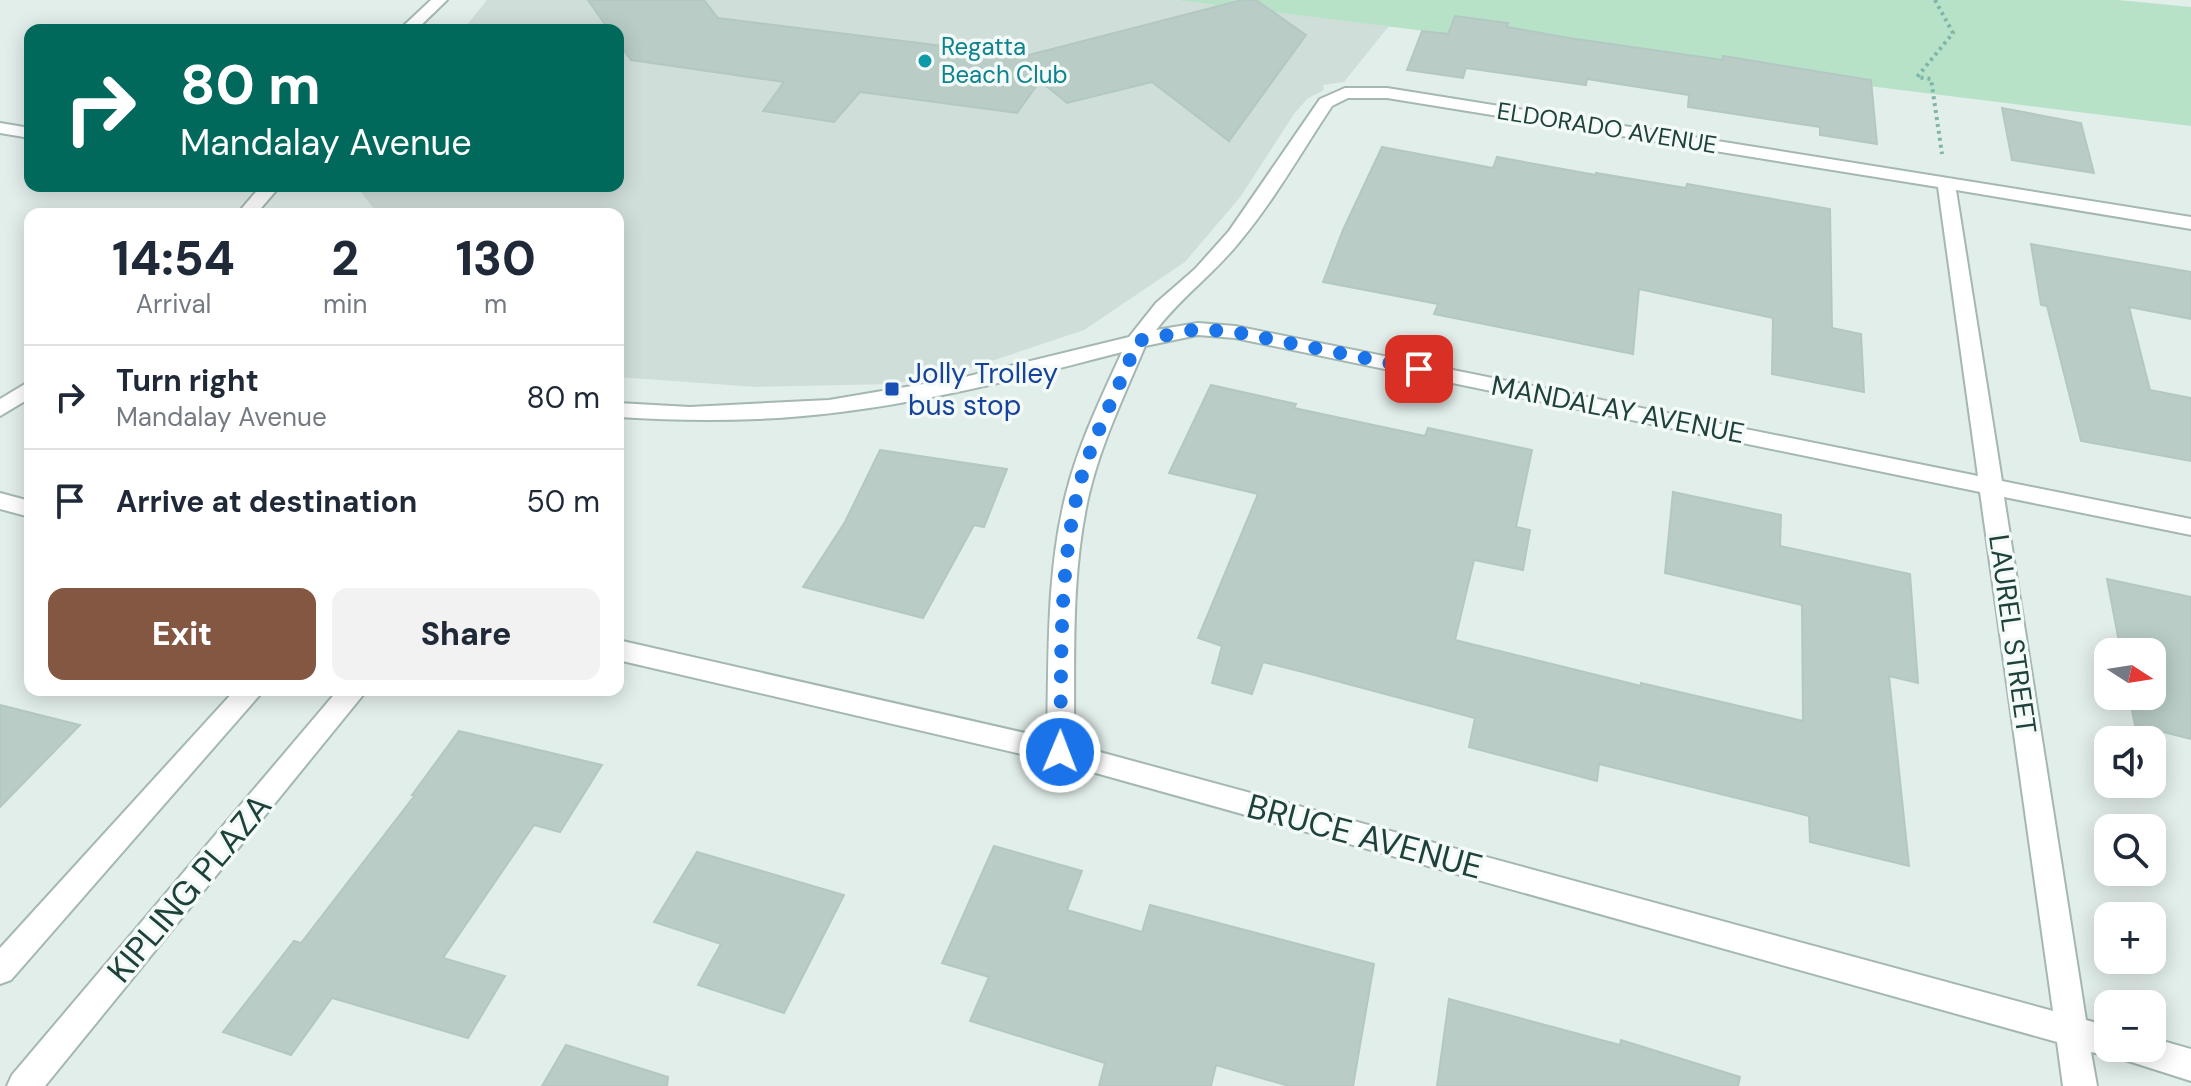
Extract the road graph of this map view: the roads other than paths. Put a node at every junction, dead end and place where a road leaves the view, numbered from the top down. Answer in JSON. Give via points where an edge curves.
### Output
{"nodes":[{"id":1,"x":440,"y":0,"type":"edge"},
{"id":2,"x":414,"y":24,"type":"edge"},
{"id":3,"x":0,"y":128,"type":"edge"},
{"id":4,"x":24,"y":132,"type":"edge"},
{"id":5,"x":1946,"y":182,"type":"junction"},
{"id":6,"x":2191,"y":223,"type":"edge"},
{"id":7,"x":1137,"y":341,"type":"junction"},
{"id":8,"x":24,"y":392,"type":"edge"},
{"id":9,"x":0,"y":409,"type":"edge"},
{"id":10,"x":624,"y":411,"type":"edge"},
{"id":11,"x":1992,"y":485,"type":"junction"},
{"id":12,"x":0,"y":501,"type":"edge"},
{"id":13,"x":24,"y":507,"type":"edge"},
{"id":14,"x":2191,"y":527,"type":"edge"},
{"id":15,"x":624,"y":651,"type":"edge"},
{"id":16,"x":246,"y":696,"type":"edge"},
{"id":17,"x":349,"y":696,"type":"edge"},
{"id":18,"x":1060,"y":752,"type":"junction"},
{"id":19,"x":0,"y":970,"type":"edge"},
{"id":20,"x":2072,"y":1030,"type":"junction"},
{"id":21,"x":2094,"y":1037,"type":"edge"},
{"id":22,"x":2166,"y":1058,"type":"edge"},
{"id":23,"x":2191,"y":1065,"type":"edge"},
{"id":24,"x":24,"y":1086,"type":"edge"},
{"id":25,"x":2080,"y":1086,"type":"edge"}],
"edges":[{"from":1,"to":2,"type":"street"},
{"from":3,"to":4,"type":"street"},
{"from":5,"to":6,"type":"street","name":"ELDORADO AVENUE"},
{"from":5,"to":7,"type":"street","name":"ELDORADO AVENUE","via":[[1387,93],[1345,93],[1313,118],[1236,235],[1163,307]]},
{"from":5,"to":11,"type":"street","name":"LAUREL STREET"},
{"from":7,"to":10,"type":"street","name":"MANDALAY AVENUE","via":[[860,405],[760,415]]},
{"from":7,"to":11,"type":"street","name":"MANDALAY AVENUE","via":[[1198,329],[1235,332]]},
{"from":7,"to":18,"type":"street","name":"ELDORADO AVENUE","via":[[1077,495],[1063,590]]},
{"from":8,"to":9,"type":"street"},
{"from":11,"to":14,"type":"street","name":"MANDALAY AVENUE"},
{"from":11,"to":20,"type":"street","name":"LAUREL STREET"},
{"from":12,"to":13,"type":"street"},
{"from":15,"to":18,"type":"street","name":"BRUCE AVENUE"},
{"from":16,"to":19,"type":"street"},
{"from":17,"to":24,"type":"street","name":"KIPLING PLAZA"},
{"from":18,"to":20,"type":"street","name":"BRUCE AVENUE"},
{"from":20,"to":21,"type":"street","name":"BRUCE AVENUE"},
{"from":20,"to":25,"type":"street","name":"LAUREL STREET"},
{"from":22,"to":23,"type":"street"}]}
